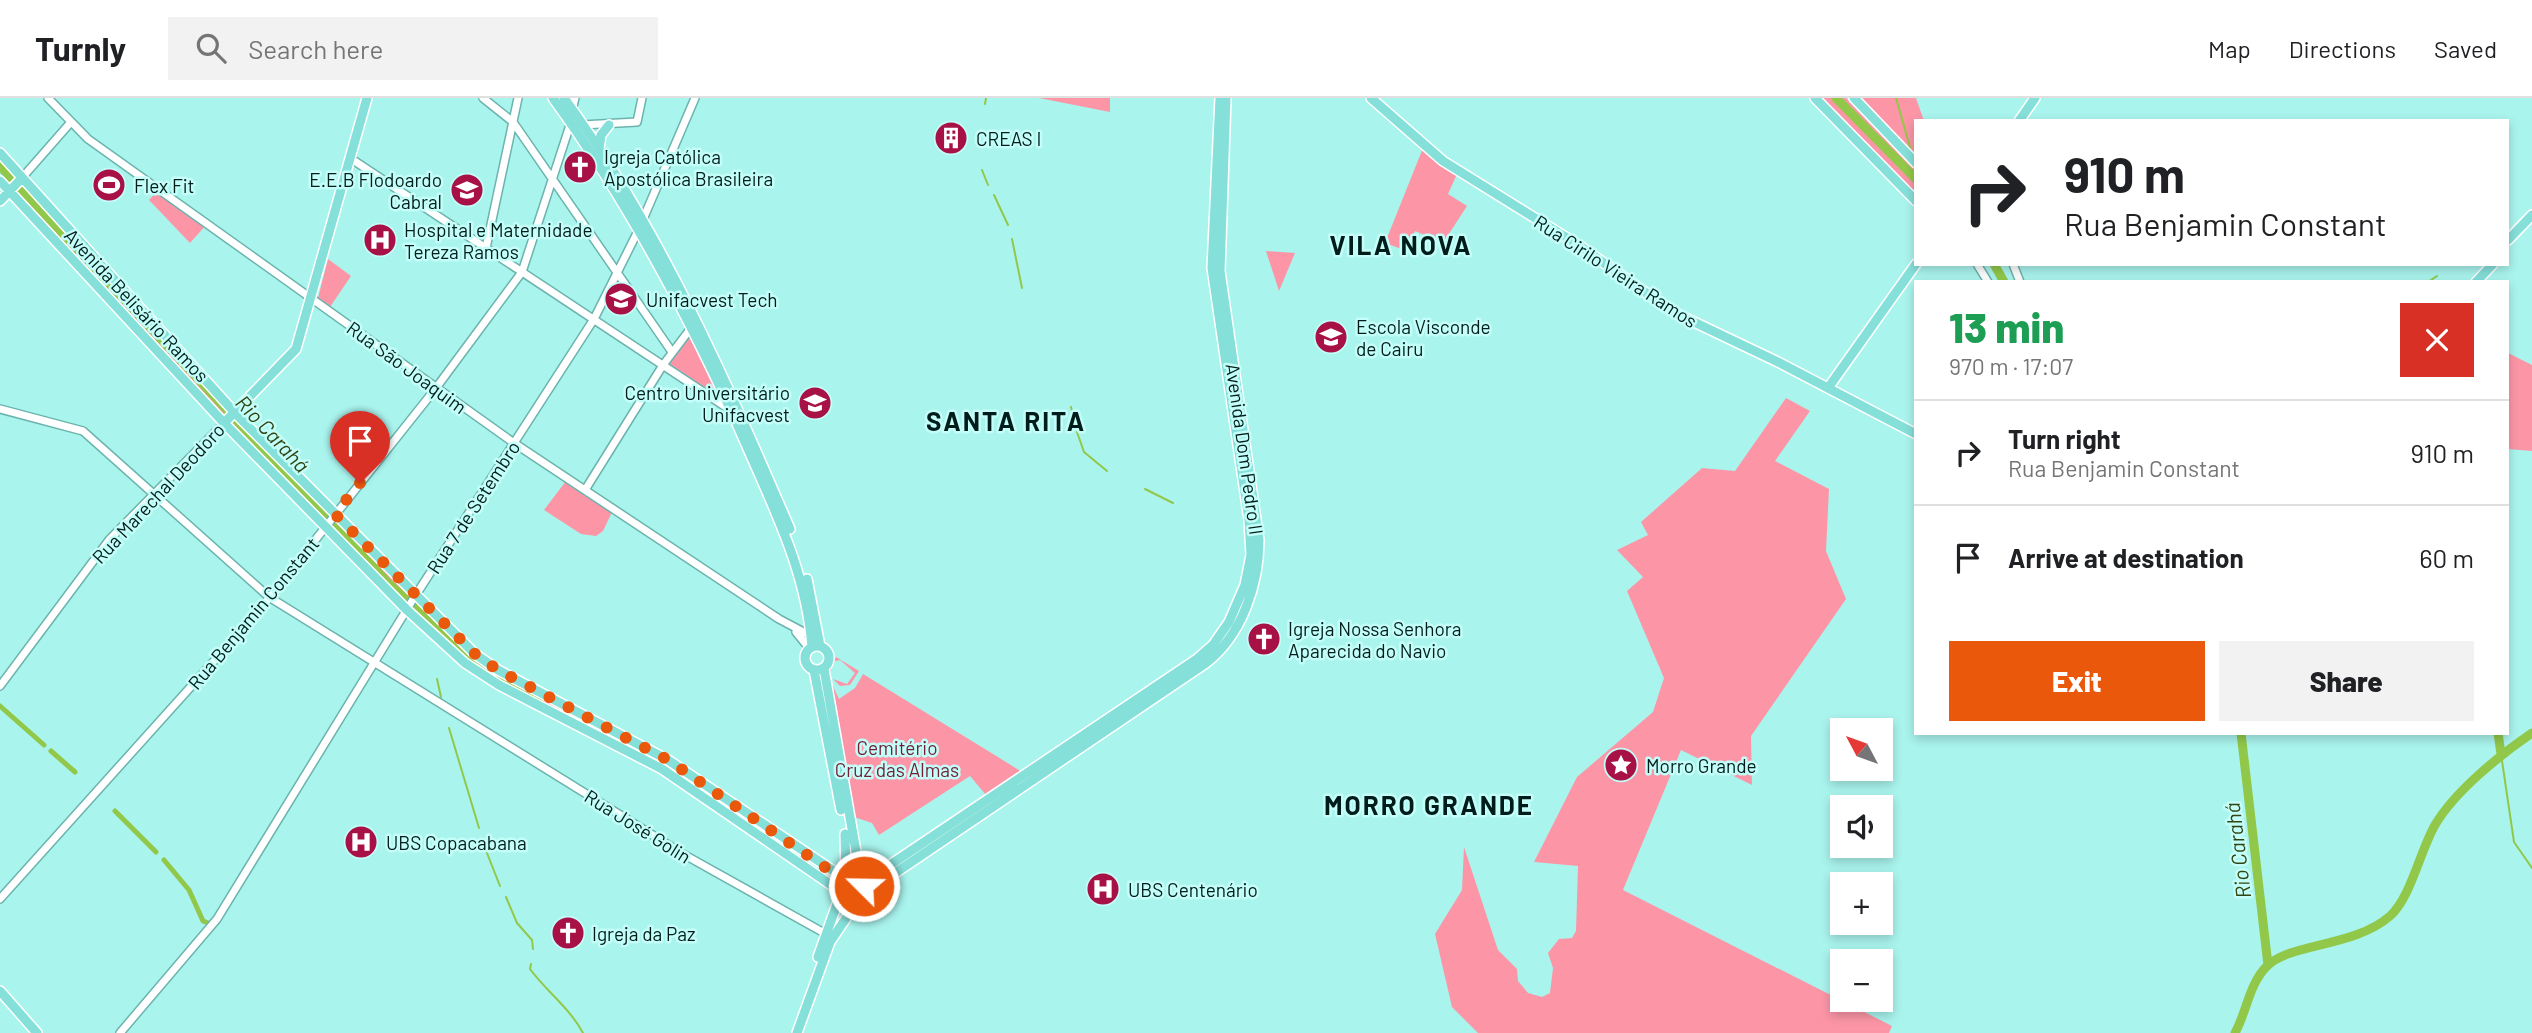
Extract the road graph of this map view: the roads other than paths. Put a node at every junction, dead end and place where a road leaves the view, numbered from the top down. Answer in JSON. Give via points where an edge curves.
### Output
{"nodes":[{"id":1,"x":48,"y":98,"type":"edge"},
{"id":2,"x":367,"y":98,"type":"edge"},
{"id":3,"x":483,"y":98,"type":"edge"},
{"id":4,"x":518,"y":98,"type":"edge"},
{"id":5,"x":553,"y":98,"type":"edge"},
{"id":6,"x":564,"y":98,"type":"edge"},
{"id":7,"x":575,"y":98,"type":"edge"},
{"id":8,"x":642,"y":98,"type":"edge"},
{"id":9,"x":695,"y":98,"type":"edge"},
{"id":10,"x":1220,"y":98,"type":"edge"},
{"id":11,"x":1226,"y":98,"type":"edge"},
{"id":12,"x":1371,"y":98,"type":"edge"},
{"id":13,"x":1815,"y":98,"type":"edge"},
{"id":14,"x":1854,"y":98,"type":"edge"},
{"id":15,"x":2035,"y":98,"type":"edge"},
{"id":16,"x":572,"y":110,"type":"junction"},
{"id":17,"x":2020,"y":119,"type":"edge"},
{"id":18,"x":569,"y":121,"type":"junction"},
{"id":19,"x":71,"y":122,"type":"junction"},
{"id":20,"x":513,"y":122,"type":"junction"},
{"id":21,"x":609,"y":125,"type":"junction"},
{"id":22,"x":584,"y":126,"type":"junction"},
{"id":23,"x":599,"y":149,"type":"junction"},
{"id":24,"x":0,"y":153,"type":"edge"},
{"id":25,"x":350,"y":158,"type":"junction"},
{"id":26,"x":1914,"y":161,"type":"edge"},
{"id":27,"x":552,"y":178,"type":"junction"},
{"id":28,"x":0,"y":181,"type":"edge"},
{"id":29,"x":15,"y":185,"type":"junction"},
{"id":30,"x":1914,"y":199,"type":"edge"},
{"id":31,"x":0,"y":201,"type":"edge"},
{"id":32,"x":2532,"y":215,"type":"edge"},
{"id":33,"x":2532,"y":223,"type":"edge"},
{"id":34,"x":640,"y":227,"type":"junction"},
{"id":35,"x":2509,"y":239,"type":"edge"},
{"id":36,"x":486,"y":248,"type":"junction"},
{"id":37,"x":2509,"y":248,"type":"edge"},
{"id":38,"x":1915,"y":266,"type":"edge"},
{"id":39,"x":2483,"y":266,"type":"edge"},
{"id":40,"x":2491,"y":266,"type":"edge"},
{"id":41,"x":522,"y":272,"type":"junction"},
{"id":42,"x":617,"y":273,"type":"junction"},
{"id":43,"x":2470,"y":280,"type":"edge"},
{"id":44,"x":2478,"y":280,"type":"edge"},
{"id":45,"x":311,"y":298,"type":"junction"},
{"id":46,"x":594,"y":319,"type":"junction"},
{"id":47,"x":691,"y":328,"type":"junction"},
{"id":48,"x":672,"y":352,"type":"junction"},
{"id":49,"x":663,"y":365,"type":"junction"},
{"id":50,"x":436,"y":388,"type":"junction"},
{"id":51,"x":1828,"y":388,"type":"junction"},
{"id":52,"x":0,"y":409,"type":"edge"},
{"id":53,"x":732,"y":411,"type":"junction"},
{"id":54,"x":229,"y":418,"type":"junction"},
{"id":55,"x":1914,"y":433,"type":"edge"},
{"id":56,"x":513,"y":443,"type":"junction"},
{"id":57,"x":585,"y":490,"type":"junction"},
{"id":58,"x":155,"y":493,"type":"junction"},
{"id":59,"x":330,"y":521,"type":"junction"},
{"id":60,"x":270,"y":597,"type":"junction"},
{"id":61,"x":411,"y":603,"type":"junction"},
{"id":62,"x":779,"y":618,"type":"junction"},
{"id":63,"x":814,"y":643,"type":"junction"},
{"id":64,"x":375,"y":662,"type":"junction"},
{"id":65,"x":819,"y":670,"type":"junction"},
{"id":66,"x":0,"y":686,"type":"edge"},
{"id":67,"x":849,"y":842,"type":"junction"},
{"id":68,"x":855,"y":856,"type":"junction"},
{"id":69,"x":881,"y":872,"type":"junction"},
{"id":70,"x":845,"y":878,"type":"junction"},
{"id":71,"x":861,"y":880,"type":"junction"},
{"id":72,"x":840,"y":892,"type":"junction"},
{"id":73,"x":861,"y":896,"type":"junction"},
{"id":74,"x":0,"y":899,"type":"edge"},
{"id":75,"x":826,"y":934,"type":"junction"},
{"id":76,"x":0,"y":991,"type":"edge"},
{"id":77,"x":0,"y":999,"type":"edge"},
{"id":78,"x":30,"y":1033,"type":"edge"},
{"id":79,"x":37,"y":1033,"type":"edge"},
{"id":80,"x":120,"y":1033,"type":"edge"},
{"id":81,"x":791,"y":1033,"type":"edge"},
{"id":82,"x":797,"y":1033,"type":"edge"}],
"edges":[{"from":1,"to":19,"type":"street","name":"Rua São Joaquim"},
{"from":2,"to":25,"type":"main road","name":"Rua Marechal Deodoro"},
{"from":3,"to":20,"type":"street"},
{"from":4,"to":20,"type":"street"},
{"from":5,"to":18,"type":"main road"},
{"from":6,"to":16,"type":"main road"},
{"from":7,"to":16,"type":"street"},
{"from":8,"to":21,"type":"street","via":[[637,122]]},
{"from":9,"to":34,"type":"street","name":"Rua 7 de Setembro"},
{"from":10,"to":69,"type":"main road","name":"Avenida Dom Pedro II","via":[[1212,268],[1251,533],[1250,564],[1240,599],[1221,635],[1204,654]]},
{"from":11,"to":73,"type":"main road","name":"Avenida Dom Pedro II","via":[[1220,271],[1259,540],[1256,573],[1242,615],[1227,642],[1206,663]]},
{"from":12,"to":51,"type":"main road","name":"Rua Cirilo Vieira Ramos","via":[[1443,161],[1580,246],[1673,312]]},
{"from":13,"to":30,"type":"main road"},
{"from":14,"to":26,"type":"main road"},
{"from":15,"to":17,"type":"main road"},
{"from":16,"to":22,"type":"main road"},
{"from":18,"to":22,"type":"street"},
{"from":18,"to":27,"type":"street","name":"Rua Benjamin Constant"},
{"from":18,"to":34,"type":"main road"},
{"from":19,"to":29,"type":"street"},
{"from":19,"to":45,"type":"street","name":"Rua São Joaquim","via":[[88,139]]},
{"from":20,"to":27,"type":"street"},
{"from":20,"to":36,"type":"street"},
{"from":21,"to":22,"type":"street"},
{"from":21,"to":23,"type":"main road","via":[[601,135]]},
{"from":22,"to":23,"type":"main road"},
{"from":23,"to":34,"type":"main road"},
{"from":24,"to":29,"type":"main road","name":"Avenida Belisário Ramos"},
{"from":25,"to":36,"type":"street"},
{"from":25,"to":45,"type":"main road","name":"Rua Marechal Deodoro"},
{"from":27,"to":41,"type":"street","name":"Rua Benjamin Constant"},
{"from":27,"to":42,"type":"street"},
{"from":28,"to":29,"type":"main road","name":"Avenida Belisário Ramos"},
{"from":29,"to":31,"type":"main road"},
{"from":29,"to":54,"type":"main road","name":"Avenida Belisário Ramos"},
{"from":29,"to":54,"type":"main road","name":"Avenida Belisário Ramos"},
{"from":32,"to":35,"type":"main road"},
{"from":33,"to":37,"type":"main road"},
{"from":34,"to":42,"type":"street","name":"Rua 7 de Setembro"},
{"from":34,"to":47,"type":"main road"},
{"from":34,"to":63,"type":"main road","via":[[716,360],[798,547]]},
{"from":36,"to":41,"type":"street"},
{"from":38,"to":51,"type":"main road"},
{"from":39,"to":43,"type":"main road"},
{"from":40,"to":44,"type":"main road"},
{"from":41,"to":46,"type":"street"},
{"from":41,"to":50,"type":"street","name":"Rua Benjamin Constant"},
{"from":42,"to":46,"type":"street","name":"Rua 7 de Setembro"},
{"from":42,"to":48,"type":"street"},
{"from":45,"to":50,"type":"street","name":"Rua São Joaquim"},
{"from":45,"to":54,"type":"main road","name":"Rua Marechal Deodoro","via":[[296,349]]},
{"from":46,"to":49,"type":"street"},
{"from":46,"to":56,"type":"street","name":"Rua 7 de Setembro"},
{"from":47,"to":48,"type":"street"},
{"from":47,"to":53,"type":"main road"},
{"from":48,"to":49,"type":"street"},
{"from":49,"to":53,"type":"street"},
{"from":49,"to":57,"type":"street"},
{"from":50,"to":56,"type":"street","name":"Rua São Joaquim"},
{"from":50,"to":59,"type":"street","name":"Rua Benjamin Constant"},
{"from":51,"to":55,"type":"main road","name":"Rua Cirilo Vieira Ramos"},
{"from":52,"to":58,"type":"street","name":"Rua José Golin","via":[[83,431]]},
{"from":53,"to":63,"type":"main road","via":[[794,554]]},
{"from":54,"to":58,"type":"street","name":"Rua Marechal Deodoro"},
{"from":54,"to":59,"type":"main road","name":"Avenida Belisário Ramos"},
{"from":54,"to":59,"type":"main road","name":"Avenida Belisário Ramos"},
{"from":56,"to":57,"type":"street","name":"Rua São Joaquim"},
{"from":56,"to":61,"type":"street","name":"Rua 7 de Setembro"},
{"from":57,"to":62,"type":"street","name":"Rua São Joaquim"},
{"from":58,"to":60,"type":"street","name":"Rua José Golin"},
{"from":58,"to":66,"type":"street","name":"Rua Marechal Deodoro","via":[[109,540]]},
{"from":59,"to":60,"type":"street","name":"Rua Benjamin Constant"},
{"from":59,"to":61,"type":"main road","name":"Avenida Belisário Ramos"},
{"from":59,"to":61,"type":"main road","name":"Avenida Belisário Ramos"},
{"from":60,"to":64,"type":"street","name":"Rua José Golin"},
{"from":60,"to":74,"type":"street","name":"Rua Benjamin Constant"},
{"from":61,"to":64,"type":"street","name":"Rua 7 de Setembro"},
{"from":61,"to":70,"type":"main road","name":"Avenida Belisário Ramos","via":[[483,661],[668,760]]},
{"from":61,"to":72,"type":"main road","name":"Avenida Belisário Ramos","via":[[475,671],[662,769]]},
{"from":62,"to":63,"type":"street","name":"Rua São Joaquim"},
{"from":62,"to":63,"type":"street","name":"Rua São Joaquim"},
{"from":63,"to":65,"type":"main road","via":[[830,656]]},
{"from":63,"to":65,"type":"main road","via":[[805,654],[805,663]]},
{"from":64,"to":75,"type":"street","name":"Rua José Golin","via":[[683,854]]},
{"from":64,"to":80,"type":"street","name":"Rua 7 de Setembro","via":[[218,919]]},
{"from":65,"to":67,"type":"main road"},
{"from":67,"to":68,"type":"main road"},
{"from":67,"to":70,"type":"main road"},
{"from":68,"to":69,"type":"main road","via":[[866,872]]},
{"from":68,"to":71,"type":"main road"},
{"from":69,"to":71,"type":"main road","name":"Avenida Dom Pedro II"},
{"from":70,"to":71,"type":"main road"},
{"from":70,"to":72,"type":"main road"},
{"from":71,"to":73,"type":"main road"},
{"from":72,"to":73,"type":"main road","via":[[850,900]]},
{"from":72,"to":75,"type":"main road"},
{"from":73,"to":82,"type":"main road","via":[[830,942]]},
{"from":75,"to":81,"type":"main road"},
{"from":76,"to":79,"type":"main road"},
{"from":77,"to":78,"type":"main road"}]}
